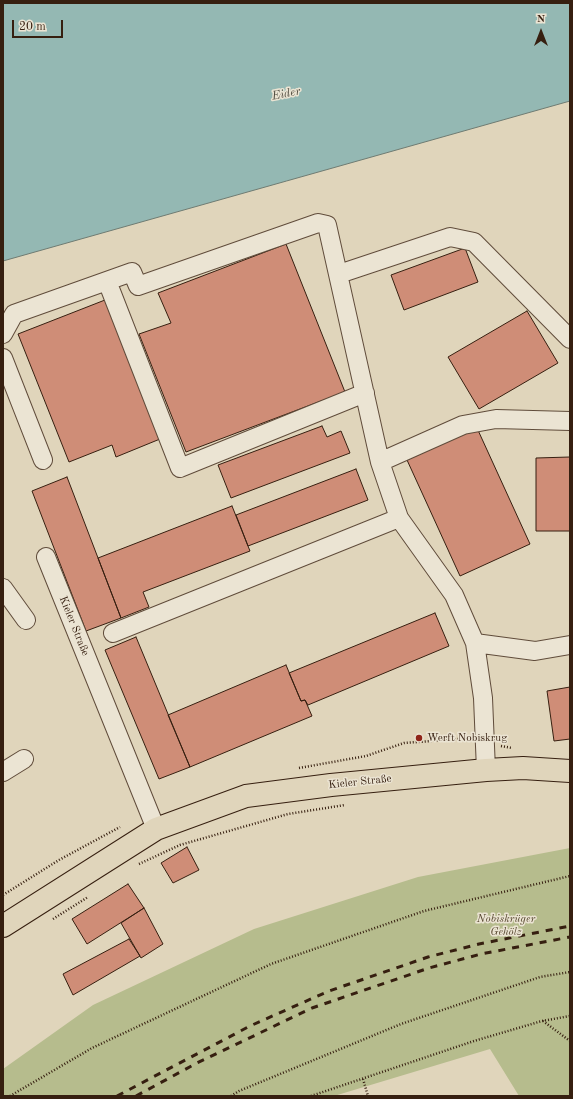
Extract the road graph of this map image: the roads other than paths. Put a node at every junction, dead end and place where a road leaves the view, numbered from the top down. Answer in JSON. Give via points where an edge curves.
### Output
{"nodes":[{"id":1,"x":339,"y":274,"type":"junction"},
{"id":2,"x":107,"y":281,"type":"junction"},
{"id":3,"x":3,"y":334,"type":"edge"},
{"id":4,"x":570,"y":339,"type":"edge"},
{"id":5,"x":3,"y":358,"type":"edge"},
{"id":6,"x":365,"y":393,"type":"junction"},
{"id":7,"x":570,"y":421,"type":"edge"},
{"id":8,"x":43,"y":460,"type":"dead end"},
{"id":9,"x":380,"y":462,"type":"junction"},
{"id":10,"x":399,"y":518,"type":"junction"},
{"id":11,"x":46,"y":557,"type":"dead end"},
{"id":12,"x":3,"y":588,"type":"edge"},
{"id":13,"x":26,"y":620,"type":"dead end"},
{"id":14,"x":113,"y":633,"type":"dead end"},
{"id":15,"x":475,"y":643,"type":"junction"},
{"id":16,"x":570,"y":645,"type":"edge"},
{"id":17,"x":24,"y":760,"type":"dead end"},
{"id":18,"x":486,"y":770,"type":"junction"},
{"id":19,"x":570,"y":771,"type":"edge"},
{"id":20,"x":3,"y":772,"type":"edge"},
{"id":21,"x":156,"y":829,"type":"junction"},
{"id":22,"x":3,"y":926,"type":"edge"}],
"edges":[{"from":1,"to":2,"type":"street","via":[[327,225],[318,223],[138,286],[132,272]]},
{"from":1,"to":4,"type":"street","via":[[450,237],[474,242]]},
{"from":1,"to":6,"type":"street"},
{"from":2,"to":3,"type":"street","via":[[14,314]]},
{"from":2,"to":6,"type":"street","via":[[180,468]]},
{"from":5,"to":8,"type":"street"},
{"from":6,"to":9,"type":"street"},
{"from":7,"to":9,"type":"street","via":[[496,419],[463,425]]},
{"from":9,"to":10,"type":"street"},
{"from":10,"to":14,"type":"street"},
{"from":10,"to":15,"type":"street","via":[[454,595]]},
{"from":11,"to":21,"type":"street","name":"Kieler Straße"},
{"from":12,"to":13,"type":"street"},
{"from":15,"to":16,"type":"street","via":[[535,650]]},
{"from":15,"to":18,"type":"street","via":[[483,698]]},
{"from":17,"to":20,"type":"street"},
{"from":18,"to":19,"type":"main road","name":"Kieler Straße","via":[[523,768]]},
{"from":18,"to":21,"type":"main road","name":"Kieler Straße","via":[[246,796]]},
{"from":21,"to":22,"type":"main road","name":"Kieler Straße"}]}
